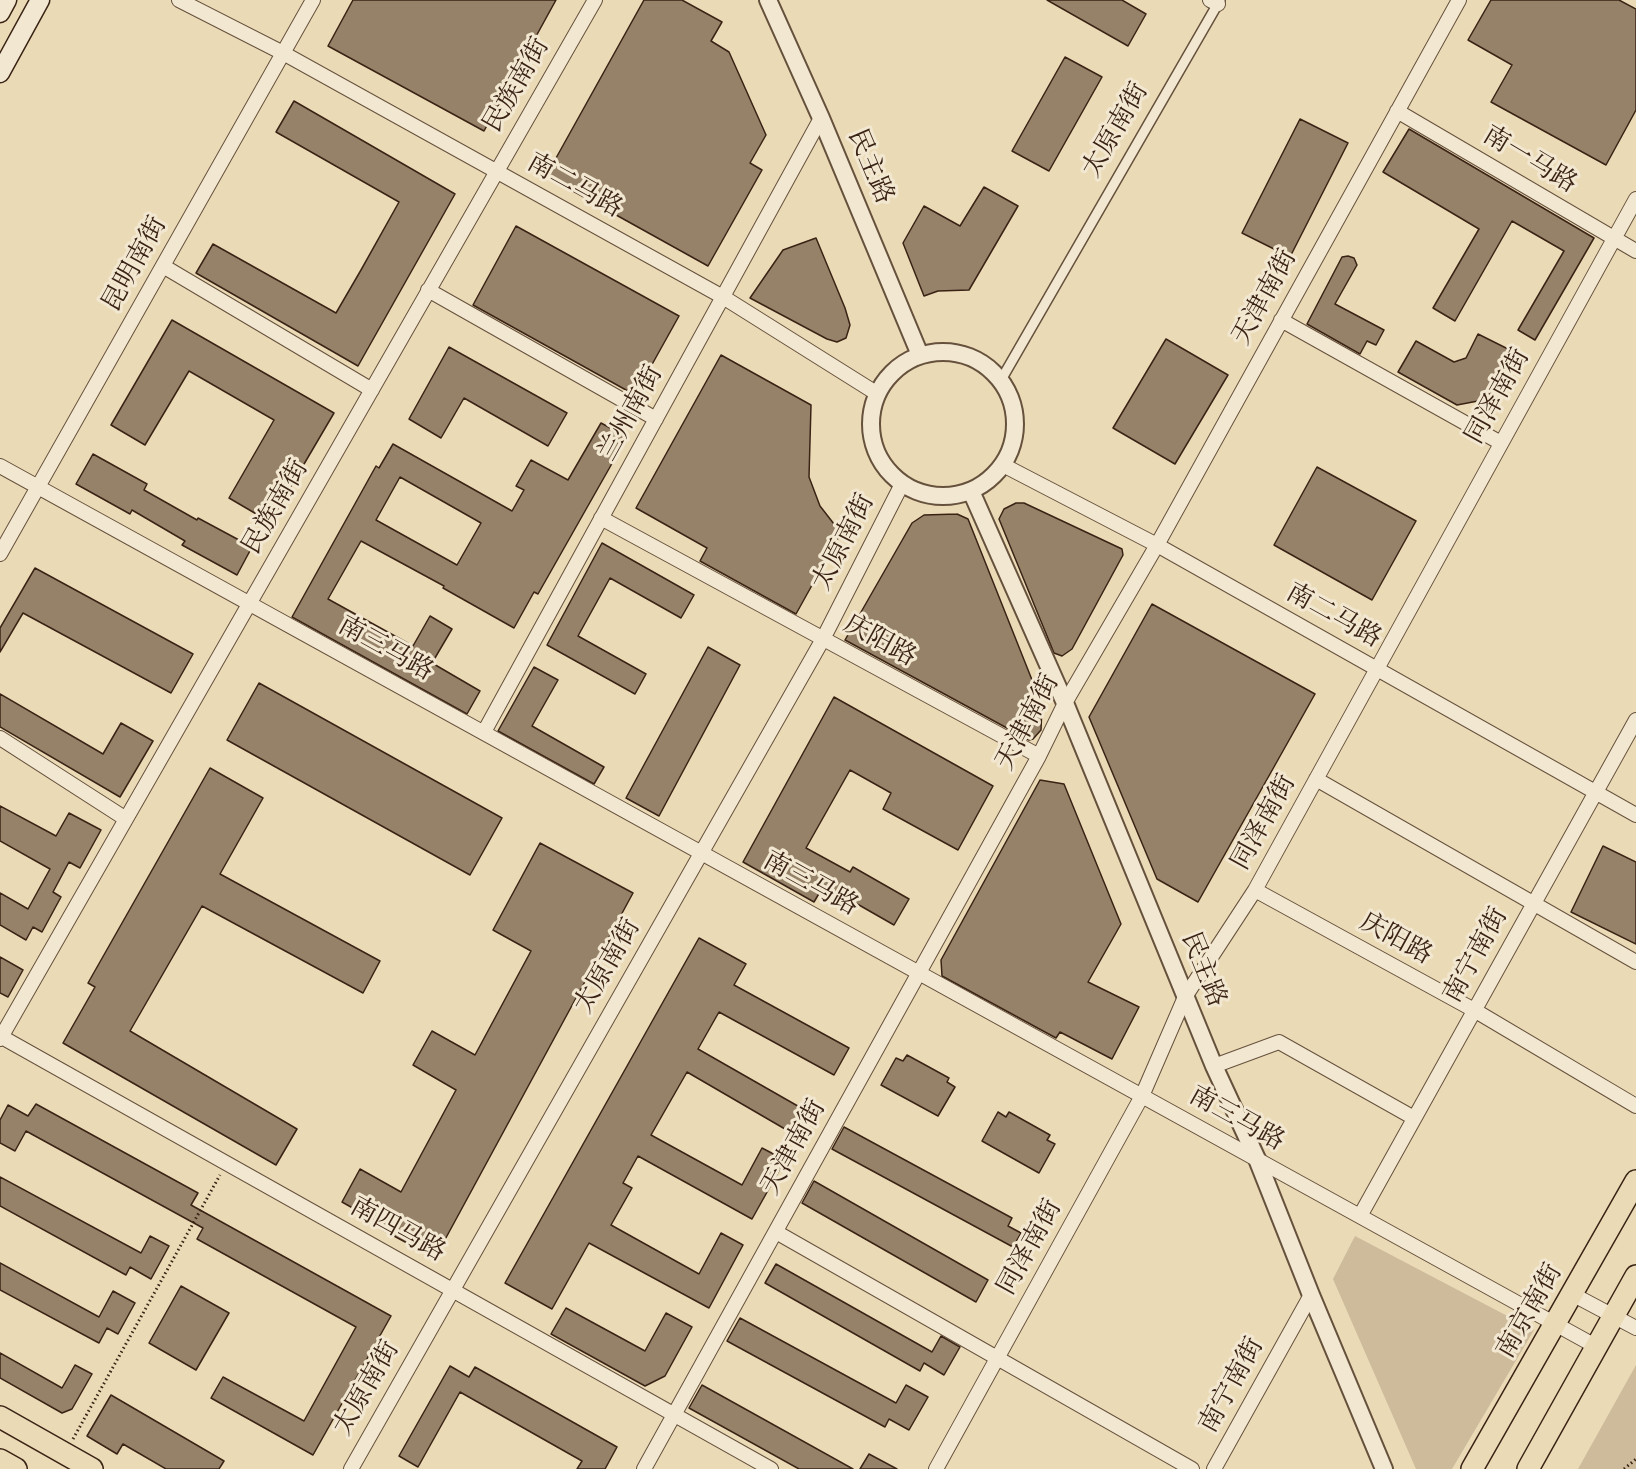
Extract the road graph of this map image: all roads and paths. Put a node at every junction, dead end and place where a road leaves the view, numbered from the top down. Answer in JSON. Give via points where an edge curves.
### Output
{"nodes":[{"id":1,"x":7,"y":0,"type":"edge"},
{"id":2,"x":40,"y":0,"type":"edge"},
{"id":3,"x":179,"y":0,"type":"edge"},
{"id":4,"x":314,"y":0,"type":"edge"},
{"id":5,"x":595,"y":0,"type":"edge"},
{"id":6,"x":768,"y":0,"type":"edge"},
{"id":7,"x":1459,"y":0,"type":"edge"},
{"id":8,"x":1216,"y":1,"type":"edge"},
{"id":9,"x":0,"y":13,"type":"edge"},
{"id":10,"x":284,"y":53,"type":"junction"},
{"id":11,"x":0,"y":73,"type":"edge"},
{"id":12,"x":1397,"y":111,"type":"junction"},
{"id":13,"x":821,"y":118,"type":"junction"},
{"id":14,"x":497,"y":171,"type":"junction"},
{"id":15,"x":1636,"y":199,"type":"edge"},
{"id":16,"x":1614,"y":239,"type":"junction"},
{"id":17,"x":1636,"y":251,"type":"edge"},
{"id":18,"x":163,"y":266,"type":"junction"},
{"id":19,"x":428,"y":291,"type":"junction"},
{"id":20,"x":723,"y":297,"type":"junction"},
{"id":21,"x":1281,"y":320,"type":"junction"},
{"id":22,"x":920,"y":355,"type":"junction"},
{"id":23,"x":1001,"y":380,"type":"junction"},
{"id":24,"x":372,"y":390,"type":"junction"},
{"id":25,"x":876,"y":393,"type":"junction"},
{"id":26,"x":656,"y":419,"type":"junction"},
{"id":27,"x":1502,"y":443,"type":"junction"},
{"id":28,"x":0,"y":465,"type":"edge"},
{"id":29,"x":1003,"y":465,"type":"junction"},
{"id":30,"x":902,"y":484,"type":"junction"},
{"id":31,"x":38,"y":487,"type":"junction"},
{"id":32,"x":971,"y":491,"type":"junction"},
{"id":33,"x":602,"y":518,"type":"junction"},
{"id":34,"x":1156,"y":545,"type":"junction"},
{"id":35,"x":0,"y":554,"type":"edge"},
{"id":36,"x":249,"y":603,"type":"junction"},
{"id":37,"x":823,"y":639,"type":"junction"},
{"id":38,"x":1377,"y":669,"type":"junction"},
{"id":39,"x":1065,"y":703,"type":"junction"},
{"id":40,"x":1636,"y":720,"type":"edge"},
{"id":41,"x":484,"y":732,"type":"junction"},
{"id":42,"x":0,"y":738,"type":"edge"},
{"id":43,"x":1039,"y":756,"type":"junction"},
{"id":44,"x":1316,"y":779,"type":"junction"},
{"id":45,"x":1596,"y":793,"type":"junction"},
{"id":46,"x":1636,"y":815,"type":"edge"},
{"id":47,"x":126,"y":819,"type":"junction"},
{"id":48,"x":702,"y":853,"type":"junction"},
{"id":49,"x":1255,"y":890,"type":"junction"},
{"id":50,"x":1534,"y":903,"type":"junction"},
{"id":51,"x":1636,"y":962,"type":"edge"},
{"id":52,"x":919,"y":973,"type":"junction"},
{"id":53,"x":1185,"y":997,"type":"junction"},
{"id":54,"x":1474,"y":1010,"type":"junction"},
{"id":55,"x":0,"y":1037,"type":"edge"},
{"id":56,"x":1214,"y":1066,"type":"junction"},
{"id":57,"x":1142,"y":1096,"type":"junction"},
{"id":58,"x":1636,"y":1106,"type":"edge"},
{"id":59,"x":1414,"y":1118,"type":"junction"},
{"id":60,"x":1257,"y":1159,"type":"junction"},
{"id":61,"x":226,"y":1163,"type":"junction"},
{"id":62,"x":1636,"y":1181,"type":"edge"},
{"id":63,"x":1360,"y":1216,"type":"junction"},
{"id":64,"x":776,"y":1232,"type":"junction"},
{"id":65,"x":1636,"y":1276,"type":"edge"},
{"id":66,"x":452,"y":1290,"type":"junction"},
{"id":67,"x":1572,"y":1294,"type":"junction"},
{"id":68,"x":1311,"y":1295,"type":"junction"},
{"id":69,"x":1614,"y":1315,"type":"junction"},
{"id":70,"x":1555,"y":1323,"type":"junction"},
{"id":71,"x":1636,"y":1328,"type":"edge"},
{"id":72,"x":1598,"y":1347,"type":"junction"},
{"id":73,"x":997,"y":1358,"type":"junction"},
{"id":74,"x":674,"y":1414,"type":"junction"},
{"id":75,"x":0,"y":1417,"type":"edge"},
{"id":76,"x":64,"y":1454,"type":"junction"},
{"id":77,"x":1636,"y":1459,"type":"edge"},
{"id":78,"x":0,"y":1460,"type":"edge"},
{"id":79,"x":16,"y":1469,"type":"edge"},
{"id":80,"x":92,"y":1469,"type":"edge"},
{"id":81,"x":351,"y":1469,"type":"edge"},
{"id":82,"x":644,"y":1469,"type":"edge"},
{"id":83,"x":771,"y":1469,"type":"edge"},
{"id":84,"x":936,"y":1469,"type":"edge"},
{"id":85,"x":1192,"y":1469,"type":"edge"},
{"id":86,"x":1214,"y":1469,"type":"edge"},
{"id":87,"x":1384,"y":1469,"type":"edge"},
{"id":88,"x":1472,"y":1469,"type":"edge"},
{"id":89,"x":1528,"y":1469,"type":"edge"},
{"id":90,"x":1624,"y":1469,"type":"edge"}],
"edges":[{"from":1,"to":9,"type":"main road"},
{"from":2,"to":11,"type":"main road"},
{"from":3,"to":10,"type":"street","name":"南二马路"},
{"from":4,"to":10,"type":"street","name":"昆明南街"},
{"from":5,"to":14,"type":"street","name":"民族南街"},
{"from":6,"to":13,"type":"street","name":"民主路"},
{"from":7,"to":12,"type":"street","name":"天津南街"},
{"from":8,"to":23,"type":"street","name":"太原南街"},
{"from":10,"to":14,"type":"street","name":"南二马路"},
{"from":10,"to":18,"type":"street","name":"昆明南街"},
{"from":12,"to":16,"type":"street","name":"南一马路"},
{"from":12,"to":21,"type":"street","name":"天津南街"},
{"from":13,"to":20,"type":"street","name":"兰州南街"},
{"from":13,"to":22,"type":"street","name":"民主路"},
{"from":14,"to":19,"type":"street","name":"民族南街"},
{"from":14,"to":20,"type":"street","name":"南二马路"},
{"from":15,"to":16,"type":"street","name":"同泽南街"},
{"from":16,"to":17,"type":"street","name":"南一马路"},
{"from":16,"to":27,"type":"street","name":"同泽南街"},
{"from":18,"to":24,"type":"street"},
{"from":18,"to":31,"type":"street","name":"昆明南街"},
{"from":19,"to":24,"type":"street","name":"民族南街"},
{"from":19,"to":26,"type":"street"},
{"from":20,"to":25,"type":"street","name":"南二马路"},
{"from":20,"to":26,"type":"street","name":"兰州南街"},
{"from":21,"to":27,"type":"street"},
{"from":21,"to":34,"type":"street","name":"天津南街"},
{"from":22,"to":23,"type":"street","via":[[942,351],[965,355],[985,365]]},
{"from":22,"to":25,"type":"street","via":[[887,376]]},
{"from":23,"to":29,"type":"street","via":[[1012,400],[1016,422],[1013,444]]},
{"from":24,"to":36,"type":"street","name":"民族南街"},
{"from":25,"to":30,"type":"street","via":[[870,433],[886,471]]},
{"from":26,"to":33,"type":"street","name":"兰州南街"},
{"from":27,"to":38,"type":"street","name":"同泽南街"},
{"from":28,"to":31,"type":"street","name":"南三马路"},
{"from":29,"to":32,"type":"street"},
{"from":29,"to":34,"type":"street","name":"南二马路"},
{"from":30,"to":32,"type":"street","via":[[924,494],[948,497]]},
{"from":30,"to":37,"type":"street","name":"太原南街"},
{"from":31,"to":35,"type":"street","name":"昆明南街"},
{"from":31,"to":36,"type":"street","name":"南三马路"},
{"from":32,"to":39,"type":"street","name":"民主路"},
{"from":33,"to":37,"type":"street","name":"庆阳路"},
{"from":33,"to":41,"type":"street","name":"兰州南街"},
{"from":34,"to":38,"type":"street","name":"南二马路"},
{"from":34,"to":39,"type":"street","name":"天津南街"},
{"from":36,"to":41,"type":"street","name":"南三马路"},
{"from":36,"to":47,"type":"street","name":"民族南街"},
{"from":37,"to":43,"type":"street","name":"庆阳路"},
{"from":37,"to":48,"type":"street","name":"太原南街"},
{"from":38,"to":44,"type":"street","name":"同泽南街"},
{"from":38,"to":45,"type":"street","name":"南二马路"},
{"from":39,"to":43,"type":"street","name":"天津南街"},
{"from":39,"to":53,"type":"street","name":"民主路"},
{"from":40,"to":45,"type":"street","name":"南宁南街"},
{"from":41,"to":48,"type":"street","name":"南三马路"},
{"from":42,"to":47,"type":"street"},
{"from":43,"to":52,"type":"street","name":"天津南街"},
{"from":44,"to":49,"type":"street","name":"同泽南街"},
{"from":44,"to":50,"type":"street"},
{"from":45,"to":46,"type":"street","name":"南二马路"},
{"from":45,"to":50,"type":"street","name":"南宁南街"},
{"from":47,"to":55,"type":"street","name":"民族南街"},
{"from":48,"to":52,"type":"street","name":"南三马路"},
{"from":48,"to":66,"type":"street","name":"太原南街"},
{"from":49,"to":53,"type":"street","name":"同泽南街"},
{"from":49,"to":54,"type":"street","name":"庆阳路"},
{"from":50,"to":51,"type":"street"},
{"from":50,"to":54,"type":"street","name":"南宁南街"},
{"from":52,"to":57,"type":"street","name":"南三马路"},
{"from":52,"to":64,"type":"street","name":"天津南街"},
{"from":53,"to":56,"type":"street","name":"民主路"},
{"from":53,"to":57,"type":"street","name":"同泽南街"},
{"from":54,"to":58,"type":"street","name":"庆阳路"},
{"from":54,"to":59,"type":"street","name":"南宁南街"},
{"from":55,"to":61,"type":"street","name":"南四马路"},
{"from":56,"to":59,"type":"street","via":[[1279,1042]]},
{"from":56,"to":60,"type":"street","name":"民主路"},
{"from":57,"to":60,"type":"street","name":"南三马路"},
{"from":57,"to":73,"type":"street","name":"同泽南街"},
{"from":59,"to":63,"type":"street","name":"南宁南街"},
{"from":60,"to":63,"type":"street","name":"南三马路"},
{"from":60,"to":68,"type":"street","name":"民主路"},
{"from":61,"to":66,"type":"street","name":"南四马路"},
{"from":61,"to":76,"type":"path"},
{"from":62,"to":67,"type":"main road","name":"南京南街"},
{"from":63,"to":70,"type":"street","name":"南三马路"},
{"from":64,"to":73,"type":"street"},
{"from":64,"to":74,"type":"street","name":"天津南街"},
{"from":65,"to":69,"type":"main road"},
{"from":66,"to":74,"type":"street","name":"南四马路"},
{"from":66,"to":81,"type":"street","name":"太原南街"},
{"from":67,"to":69,"type":"street"},
{"from":67,"to":70,"type":"main road","name":"南京南街"},
{"from":68,"to":86,"type":"street","name":"南宁南街"},
{"from":68,"to":87,"type":"street","name":"民主路"},
{"from":69,"to":71,"type":"street"},
{"from":69,"to":72,"type":"main road"},
{"from":70,"to":72,"type":"street","name":"南三马路"},
{"from":70,"to":88,"type":"main road","name":"南京南街"},
{"from":72,"to":89,"type":"main road"},
{"from":73,"to":84,"type":"street","name":"同泽南街"},
{"from":73,"to":85,"type":"street"},
{"from":74,"to":82,"type":"street","name":"天津南街"},
{"from":74,"to":83,"type":"street","name":"南四马路"},
{"from":75,"to":76,"type":"main road"},
{"from":76,"to":80,"type":"main road"},
{"from":77,"to":90,"type":"path"},
{"from":78,"to":79,"type":"main road"}]}
